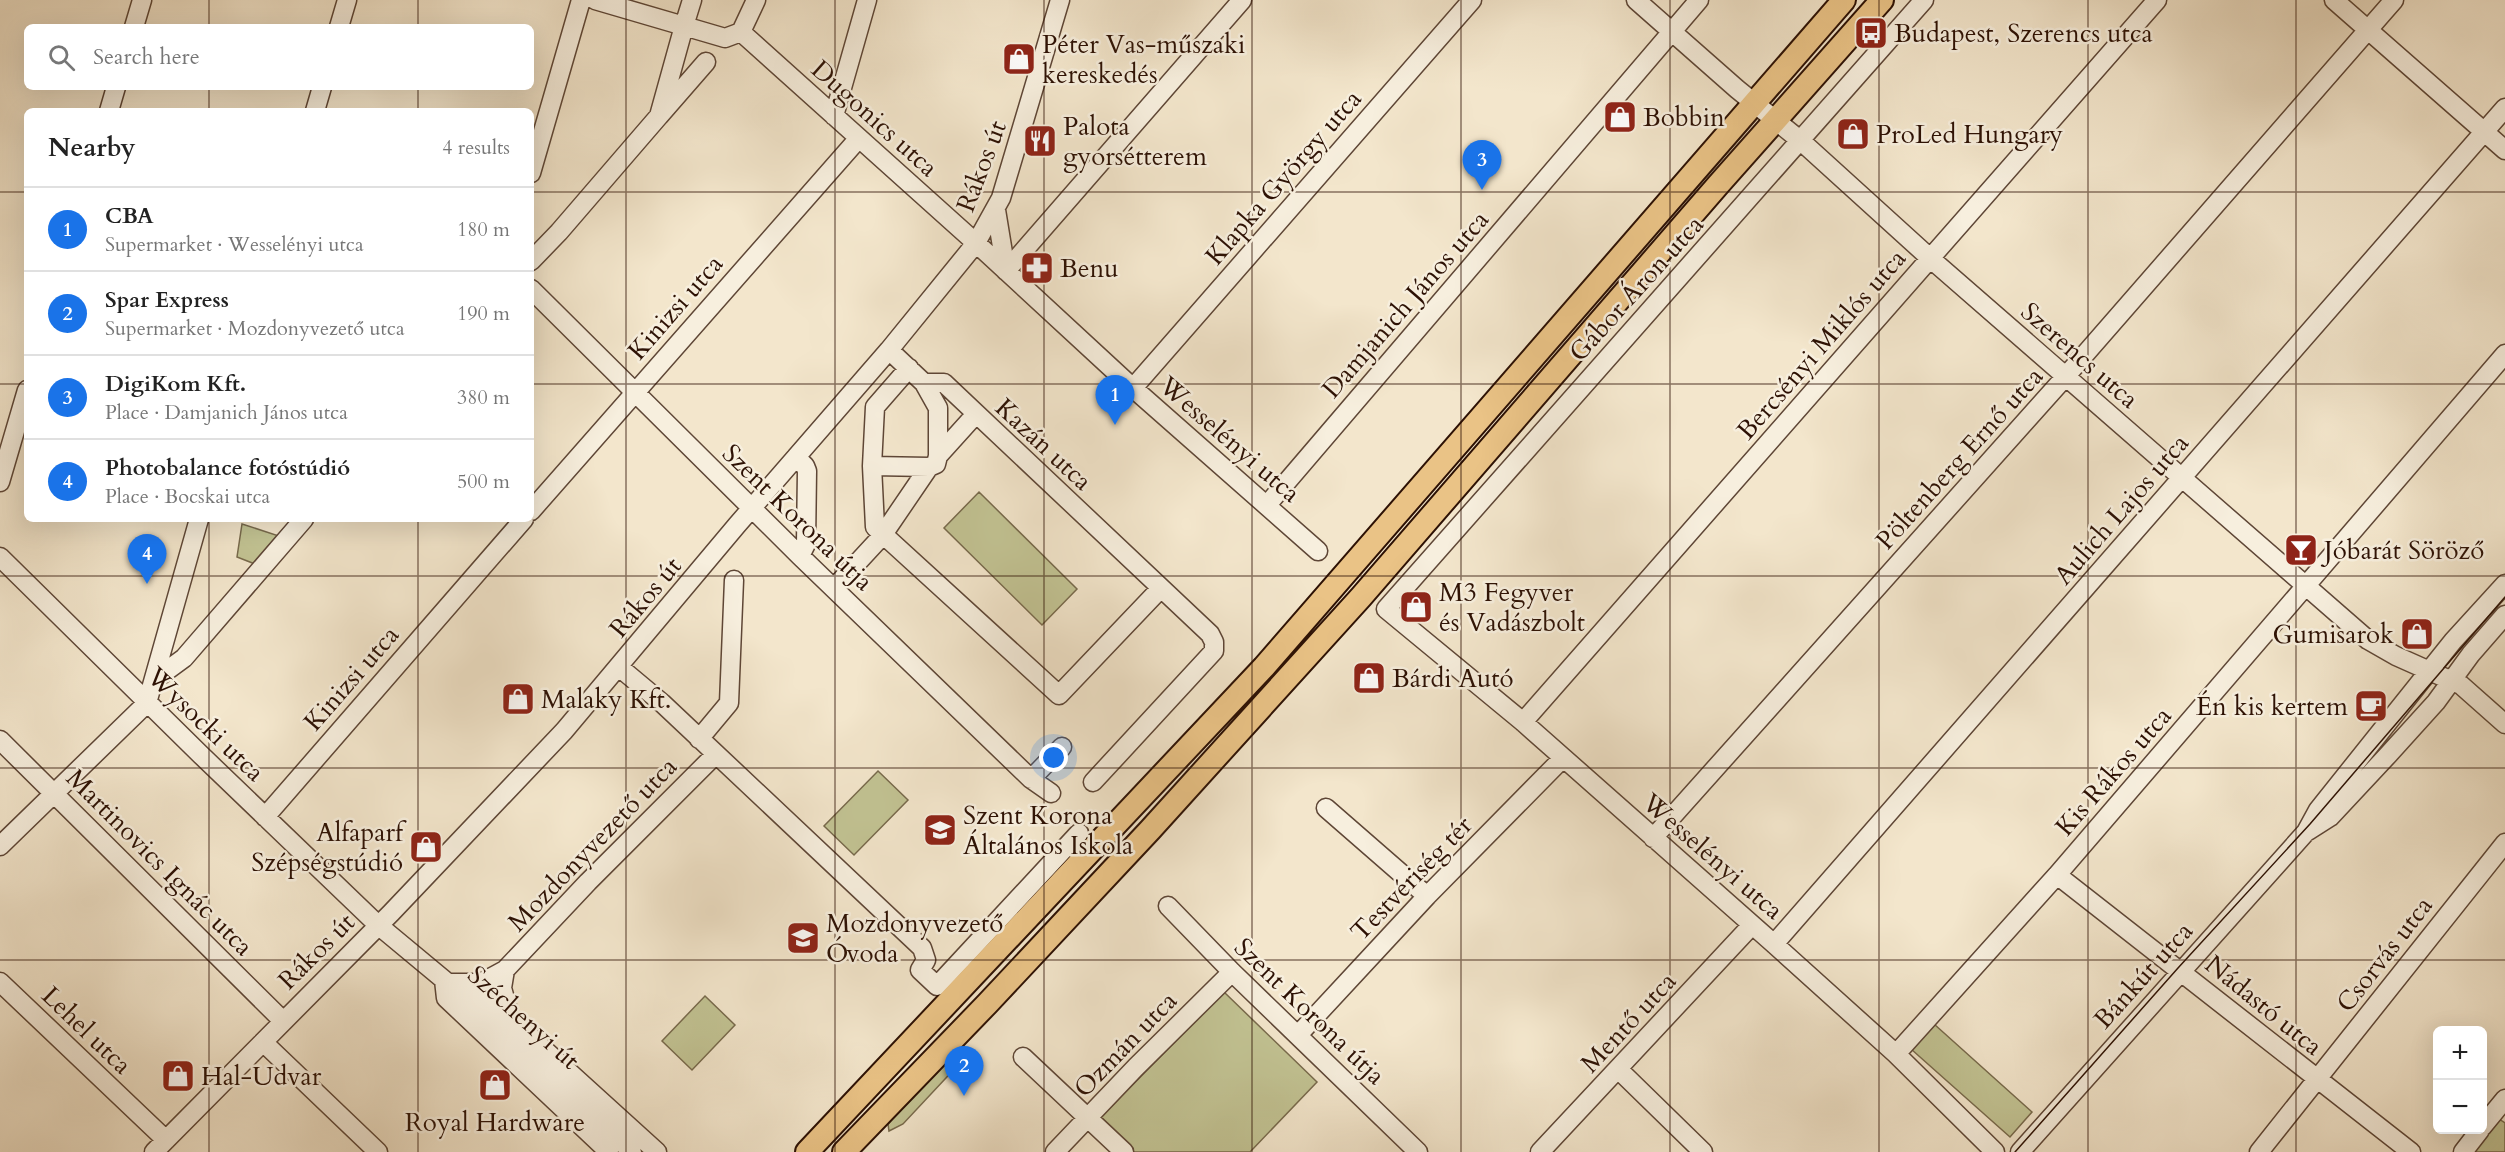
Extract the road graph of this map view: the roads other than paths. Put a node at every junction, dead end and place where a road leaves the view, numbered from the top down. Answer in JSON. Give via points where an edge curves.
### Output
{"nodes":[{"id":1,"x":142,"y":0,"type":"edge"},
{"id":2,"x":347,"y":0,"type":"edge"},
{"id":3,"x":581,"y":0,"type":"edge"},
{"id":4,"x":595,"y":0,"type":"edge"},
{"id":5,"x":692,"y":0,"type":"edge"},
{"id":6,"x":756,"y":0,"type":"edge"},
{"id":7,"x":867,"y":0,"type":"edge"},
{"id":8,"x":1060,"y":0,"type":"edge"},
{"id":9,"x":1242,"y":0,"type":"edge"},
{"id":10,"x":1472,"y":0,"type":"edge"},
{"id":11,"x":1636,"y":0,"type":"edge"},
{"id":12,"x":1699,"y":0,"type":"edge"},
{"id":13,"x":1844,"y":0,"type":"edge"},
{"id":14,"x":1882,"y":0,"type":"edge"},
{"id":15,"x":1924,"y":0,"type":"edge"},
{"id":16,"x":2157,"y":0,"type":"edge"},
{"id":17,"x":2334,"y":0,"type":"edge"},
{"id":18,"x":2394,"y":0,"type":"edge"},
{"id":19,"x":135,"y":24,"type":"edge"},
{"id":20,"x":340,"y":24,"type":"edge"},
{"id":21,"x":684,"y":26,"type":"junction"},
{"id":22,"x":2368,"y":30,"type":"junction"},
{"id":23,"x":1672,"y":31,"type":"junction"},
{"id":24,"x":741,"y":32,"type":"junction"},
{"id":25,"x":706,"y":62,"type":"dead end"},
{"id":26,"x":115,"y":90,"type":"edge"},
{"id":27,"x":321,"y":90,"type":"edge"},
{"id":28,"x":1755,"y":102,"type":"junction"},
{"id":29,"x":110,"y":108,"type":"edge"},
{"id":30,"x":316,"y":108,"type":"edge"},
{"id":31,"x":2505,"y":108,"type":"edge"},
{"id":32,"x":659,"y":116,"type":"junction"},
{"id":33,"x":834,"y":116,"type":"junction"},
{"id":34,"x":1777,"y":120,"type":"junction"},
{"id":35,"x":2484,"y":132,"type":"junction"},
{"id":36,"x":859,"y":138,"type":"junction"},
{"id":37,"x":1801,"y":141,"type":"junction"},
{"id":38,"x":2505,"y":150,"type":"edge"},
{"id":39,"x":534,"y":163,"type":"edge"},
{"id":40,"x":996,"y":210,"type":"junction"},
{"id":41,"x":976,"y":243,"type":"junction"},
{"id":42,"x":534,"y":258,"type":"edge"},
{"id":43,"x":1931,"y":259,"type":"junction"},
{"id":44,"x":1006,"y":271,"type":"junction"},
{"id":45,"x":534,"y":292,"type":"edge"},
{"id":46,"x":889,"y":350,"type":"junction"},
{"id":47,"x":2505,"y":354,"type":"edge"},
{"id":48,"x":909,"y":368,"type":"junction"},
{"id":49,"x":2066,"y":376,"type":"junction"},
{"id":50,"x":924,"y":383,"type":"junction"},
{"id":51,"x":1133,"y":388,"type":"junction"},
{"id":52,"x":634,"y":392,"type":"junction"},
{"id":53,"x":24,"y":400,"type":"edge"},
{"id":54,"x":975,"y":415,"type":"junction"},
{"id":55,"x":796,"y":457,"type":"junction"},
{"id":56,"x":934,"y":461,"type":"junction"},
{"id":57,"x":872,"y":466,"type":"junction"},
{"id":58,"x":2183,"y":477,"type":"junction"},
{"id":59,"x":0,"y":482,"type":"edge"},
{"id":60,"x":1266,"y":505,"type":"junction"},
{"id":61,"x":534,"y":508,"type":"edge"},
{"id":62,"x":752,"y":508,"type":"junction"},
{"id":63,"x":198,"y":522,"type":"edge"},
{"id":64,"x":301,"y":522,"type":"edge"},
{"id":65,"x":521,"y":522,"type":"edge"},
{"id":66,"x":882,"y":536,"type":"junction"},
{"id":67,"x":1318,"y":551,"type":"dead end"},
{"id":68,"x":800,"y":556,"type":"junction"},
{"id":69,"x":0,"y":557,"type":"edge"},
{"id":70,"x":734,"y":580,"type":"dead end"},
{"id":71,"x":2505,"y":584,"type":"edge"},
{"id":72,"x":2306,"y":585,"type":"junction"},
{"id":73,"x":834,"y":588,"type":"junction"},
{"id":74,"x":1161,"y":588,"type":"junction"},
{"id":75,"x":1386,"y":609,"type":"joint"},
{"id":76,"x":2505,"y":615,"type":"edge"},
{"id":77,"x":162,"y":649,"type":"junction"},
{"id":78,"x":184,"y":658,"type":"junction"},
{"id":79,"x":619,"y":668,"type":"junction"},
{"id":80,"x":2430,"y":670,"type":"junction"},
{"id":81,"x":154,"y":680,"type":"junction"},
{"id":82,"x":2452,"y":680,"type":"junction"},
{"id":83,"x":147,"y":703,"type":"junction"},
{"id":84,"x":1523,"y":722,"type":"junction"},
{"id":85,"x":2505,"y":724,"type":"edge"},
{"id":86,"x":699,"y":738,"type":"junction"},
{"id":87,"x":0,"y":740,"type":"edge"},
{"id":88,"x":1062,"y":747,"type":"dead end"},
{"id":89,"x":716,"y":754,"type":"junction"},
{"id":90,"x":1563,"y":758,"type":"junction"},
{"id":91,"x":1093,"y":782,"type":"dead end"},
{"id":92,"x":55,"y":793,"type":"junction"},
{"id":93,"x":1326,"y":808,"type":"dead end"},
{"id":94,"x":265,"y":817,"type":"junction"},
{"id":95,"x":2306,"y":832,"type":"junction"},
{"id":96,"x":1079,"y":833,"type":"dead end"},
{"id":97,"x":1653,"y":838,"type":"junction"},
{"id":98,"x":2505,"y":843,"type":"edge"},
{"id":99,"x":0,"y":846,"type":"edge"},
{"id":100,"x":2057,"y":875,"type":"junction"},
{"id":101,"x":1427,"y":896,"type":"junction"},
{"id":102,"x":1168,"y":906,"type":"dead end"},
{"id":103,"x":378,"y":925,"type":"junction"},
{"id":104,"x":1752,"y":925,"type":"junction"},
{"id":105,"x":1774,"y":944,"type":"junction"},
{"id":106,"x":506,"y":970,"type":"junction"},
{"id":107,"x":2181,"y":970,"type":"junction"},
{"id":108,"x":1232,"y":972,"type":"junction"},
{"id":109,"x":0,"y":982,"type":"edge"},
{"id":110,"x":445,"y":982,"type":"junction"},
{"id":111,"x":473,"y":985,"type":"junction"},
{"id":112,"x":283,"y":1021,"type":"junction"},
{"id":113,"x":509,"y":1025,"type":"junction"},
{"id":114,"x":1298,"y":1035,"type":"junction"},
{"id":115,"x":262,"y":1042,"type":"junction"},
{"id":116,"x":1896,"y":1054,"type":"junction"},
{"id":117,"x":1023,"y":1058,"type":"dead end"},
{"id":118,"x":1619,"y":1070,"type":"junction"},
{"id":119,"x":2318,"y":1080,"type":"junction"},
{"id":120,"x":2502,"y":1109,"type":"edge"},
{"id":121,"x":1089,"y":1118,"type":"junction"},
{"id":122,"x":2487,"y":1123,"type":"edge"},
{"id":123,"x":2476,"y":1134,"type":"edge"},
{"id":124,"x":160,"y":1146,"type":"edge"},
{"id":125,"x":378,"y":1152,"type":"edge"},
{"id":126,"x":609,"y":1152,"type":"edge"},
{"id":127,"x":632,"y":1152,"type":"edge"},
{"id":128,"x":657,"y":1152,"type":"edge"},
{"id":129,"x":807,"y":1152,"type":"edge"},
{"id":130,"x":844,"y":1152,"type":"edge"},
{"id":131,"x":1055,"y":1152,"type":"edge"},
{"id":132,"x":1124,"y":1152,"type":"edge"},
{"id":133,"x":1418,"y":1152,"type":"edge"},
{"id":134,"x":1540,"y":1152,"type":"edge"},
{"id":135,"x":1703,"y":1152,"type":"edge"},
{"id":136,"x":1995,"y":1152,"type":"edge"},
{"id":137,"x":2020,"y":1152,"type":"edge"},
{"id":138,"x":2259,"y":1152,"type":"edge"},
{"id":139,"x":2411,"y":1152,"type":"edge"},
{"id":140,"x":2463,"y":1152,"type":"edge"}],
"edges":[{"from":1,"to":19,"type":"street"},
{"from":2,"to":20,"type":"street"},
{"from":3,"to":39,"type":"street"},
{"from":4,"to":21,"type":"street"},
{"from":5,"to":21,"type":"street"},
{"from":6,"to":24,"type":"street"},
{"from":7,"to":33,"type":"street"},
{"from":8,"to":40,"type":"street","name":"Rákos út"},
{"from":9,"to":44,"type":"street"},
{"from":10,"to":51,"type":"street","name":"Klapka György utca"},
{"from":11,"to":23,"type":"street","name":"Szerencs utca"},
{"from":12,"to":23,"type":"street","name":"Damjanich János utca"},
{"from":13,"to":28,"type":"main road"},
{"from":14,"to":34,"type":"main road"},
{"from":15,"to":37,"type":"street","name":"Gábor Áron utca"},
{"from":16,"to":43,"type":"street","name":"Bercsényi Miklós utca"},
{"from":17,"to":22,"type":"street"},
{"from":18,"to":22,"type":"street","name":"Pöltenberg Ernő utca"},
{"from":21,"to":24,"type":"street","via":[[725,38]]},
{"from":21,"to":32,"type":"street"},
{"from":22,"to":35,"type":"street"},
{"from":22,"to":49,"type":"street","name":"Pöltenberg Ernő utca"},
{"from":23,"to":28,"type":"street","name":"Szerencs utca"},
{"from":23,"to":60,"type":"street","name":"Damjanich János utca"},
{"from":24,"to":33,"type":"street","name":"Dugonics utca"},
{"from":25,"to":32,"type":"street"},
{"from":26,"to":29,"type":"street"},
{"from":27,"to":30,"type":"street"},
{"from":28,"to":34,"type":"street","name":"Szerencs utca"},
{"from":28,"to":129,"type":"main road","via":[[1264,667]]},
{"from":31,"to":35,"type":"street","name":"Aulich Lajos utca"},
{"from":32,"to":42,"type":"street"},
{"from":33,"to":36,"type":"street","name":"Dugonics utca"},
{"from":34,"to":37,"type":"street","name":"Szerencs utca"},
{"from":34,"to":130,"type":"main road","via":[[1166,813]]},
{"from":35,"to":38,"type":"street"},
{"from":35,"to":58,"type":"street","name":"Aulich Lajos utca"},
{"from":36,"to":41,"type":"street","name":"Dugonics utca"},
{"from":36,"to":52,"type":"street","name":"Kinizsi utca"},
{"from":37,"to":43,"type":"street","name":"Szerencs utca"},
{"from":37,"to":75,"type":"street","name":"Gábor Áron utca"},
{"from":40,"to":41,"type":"street","name":"Rákos út"},
{"from":40,"to":44,"type":"street"},
{"from":41,"to":44,"type":"street","name":"Wesselényi utca"},
{"from":41,"to":46,"type":"street","name":"Rákos út"},
{"from":43,"to":49,"type":"street","name":"Szerencs utca"},
{"from":43,"to":84,"type":"street","name":"Bercsényi Miklós utca"},
{"from":44,"to":51,"type":"street","name":"Wesselényi utca"},
{"from":45,"to":52,"type":"street","name":"Szent Korona útja"},
{"from":46,"to":48,"type":"street"},
{"from":46,"to":55,"type":"street","name":"Rákos út"},
{"from":47,"to":72,"type":"street","name":"Kis Rákos utca"},
{"from":48,"to":50,"type":"street"},
{"from":48,"to":57,"type":"street","via":[[875,407]]},
{"from":49,"to":58,"type":"street","name":"Szerencs utca"},
{"from":49,"to":97,"type":"street","name":"Pöltenberg Ernő utca"},
{"from":50,"to":54,"type":"street","name":"Kazán utca","via":[[944,383]]},
{"from":50,"to":56,"type":"street","via":[[938,408]]},
{"from":51,"to":60,"type":"street","name":"Wesselényi utca"},
{"from":52,"to":61,"type":"street","name":"Kinizsi utca"},
{"from":52,"to":62,"type":"street","name":"Szent Korona útja"},
{"from":53,"to":59,"type":"street"},
{"from":54,"to":56,"type":"street"},
{"from":54,"to":74,"type":"street","name":"Kazán utca"},
{"from":55,"to":62,"type":"street","name":"Rákos út"},
{"from":55,"to":68,"type":"street","via":[[807,471],[806,544]]},
{"from":56,"to":57,"type":"street"},
{"from":56,"to":66,"type":"street"},
{"from":57,"to":66,"type":"street","via":[[875,526]]},
{"from":58,"to":72,"type":"street","name":"Szerencs utca"},
{"from":58,"to":105,"type":"street","name":"Aulich Lajos utca"},
{"from":60,"to":67,"type":"street","name":"Wesselényi utca"},
{"from":62,"to":68,"type":"street","name":"Szent Korona útja"},
{"from":62,"to":79,"type":"street","name":"Rákos út"},
{"from":63,"to":77,"type":"street"},
{"from":64,"to":78,"type":"street"},
{"from":65,"to":94,"type":"street","name":"Kinizsi utca"},
{"from":66,"to":73,"type":"street"},
{"from":66,"to":74,"type":"street","name":"Szent Korona útja","via":[[1059,695]]},
{"from":68,"to":73,"type":"street","name":"Szent Korona útja"},
{"from":69,"to":83,"type":"street","name":"Wysocki utca"},
{"from":70,"to":86,"type":"street","via":[[729,703]]},
{"from":71,"to":80,"type":"street","name":"Bánkút utca"},
{"from":72,"to":80,"type":"street","name":"Szerencs utca","via":[[2368,640]]},
{"from":72,"to":100,"type":"street","name":"Kis Rákos utca"},
{"from":73,"to":88,"type":"street","name":"Szent Korona útja","via":[[1041,789]]},
{"from":74,"to":91,"type":"street","name":"Kazán utca","via":[[1210,634],[1214,651]]},
{"from":75,"to":84,"type":"street","name":"Wesselényi utca"},
{"from":76,"to":82,"type":"street","name":"Bánkút utca"},
{"from":77,"to":78,"type":"street","via":[[170,656]]},
{"from":77,"to":81,"type":"street"},
{"from":78,"to":81,"type":"street"},
{"from":79,"to":86,"type":"street","name":"Mozdonyvezető utca"},
{"from":79,"to":103,"type":"street","name":"Rákos út"},
{"from":80,"to":82,"type":"street","name":"Szerencs utca"},
{"from":80,"to":95,"type":"street","name":"Bánkút utca","via":[[2318,810]]},
{"from":81,"to":83,"type":"street"},
{"from":82,"to":85,"type":"street","name":"Szerencs utca"},
{"from":82,"to":95,"type":"street","name":"Bánkút utca","via":[[2330,817]]},
{"from":83,"to":92,"type":"street"},
{"from":83,"to":94,"type":"street","name":"Wysocki utca"},
{"from":84,"to":90,"type":"street","name":"Wesselényi utca"},
{"from":86,"to":89,"type":"street","name":"Mozdonyvezető utca"},
{"from":87,"to":92,"type":"street","name":"Martinovics Ignác utca"},
{"from":89,"to":96,"type":"street","name":"Mozdonyvezető utca","via":[[922,948],[926,960],[920,970],[937,986]]},
{"from":89,"to":106,"type":"street","name":"Mozdonyvezető utca"},
{"from":90,"to":97,"type":"street","name":"Wesselényi utca"},
{"from":90,"to":101,"type":"street","name":"Testvériség tér"},
{"from":92,"to":99,"type":"street"},
{"from":92,"to":112,"type":"street","name":"Martinovics Ignác utca"},
{"from":93,"to":101,"type":"street"},
{"from":94,"to":103,"type":"street","name":"Wysocki utca"},
{"from":95,"to":107,"type":"street","name":"Bánkút utca"},
{"from":97,"to":104,"type":"street","name":"Wesselényi utca"},
{"from":98,"to":119,"type":"street","name":"Csorvás utca"},
{"from":100,"to":107,"type":"street","name":"Nádastó utca"},
{"from":100,"to":116,"type":"street","name":"Kis Rákos utca"},
{"from":101,"to":114,"type":"street","name":"Testvériség tér"},
{"from":102,"to":108,"type":"street","name":"Szent Korona útja"},
{"from":103,"to":110,"type":"street","name":"Széchenyi út"},
{"from":103,"to":112,"type":"street","name":"Rákos út"},
{"from":104,"to":105,"type":"street","name":"Wesselényi utca"},
{"from":104,"to":118,"type":"street","name":"Mentő utca"},
{"from":105,"to":116,"type":"street","name":"Wesselényi utca"},
{"from":106,"to":111,"type":"street","name":"Mozdonyvezető utca"},
{"from":106,"to":113,"type":"street","name":"Mozdonyvezető utca","via":[[502,988]]},
{"from":107,"to":119,"type":"street","name":"Nádastó utca"},
{"from":107,"to":137,"type":"street","name":"Bánkút utca"},
{"from":108,"to":114,"type":"street","name":"Szent Korona útja"},
{"from":108,"to":121,"type":"street","name":"Ozmán utca"},
{"from":109,"to":124,"type":"street","name":"Lehel utca"},
{"from":110,"to":111,"type":"street"},
{"from":110,"to":113,"type":"street","name":"Széchenyi út"},
{"from":110,"to":126,"type":"street","via":[[446,998]]},
{"from":111,"to":113,"type":"street"},
{"from":112,"to":115,"type":"street","name":"Rákos út"},
{"from":113,"to":127,"type":"street","name":"Széchenyi út"},
{"from":113,"to":128,"type":"street"},
{"from":114,"to":133,"type":"street","name":"Szent Korona útja"},
{"from":115,"to":124,"type":"street","name":"Rákos út"},
{"from":115,"to":125,"type":"street"},
{"from":116,"to":136,"type":"street","name":"Wesselényi utca"},
{"from":117,"to":121,"type":"street"},
{"from":118,"to":134,"type":"street","name":"Mentő utca"},
{"from":118,"to":135,"type":"street"},
{"from":119,"to":138,"type":"street","name":"Csorvás utca"},
{"from":119,"to":139,"type":"street","name":"Nádastó utca"},
{"from":120,"to":122,"type":"street"},
{"from":121,"to":131,"type":"street","name":"Ozmán utca"},
{"from":121,"to":132,"type":"street"},
{"from":123,"to":140,"type":"street"}]}
